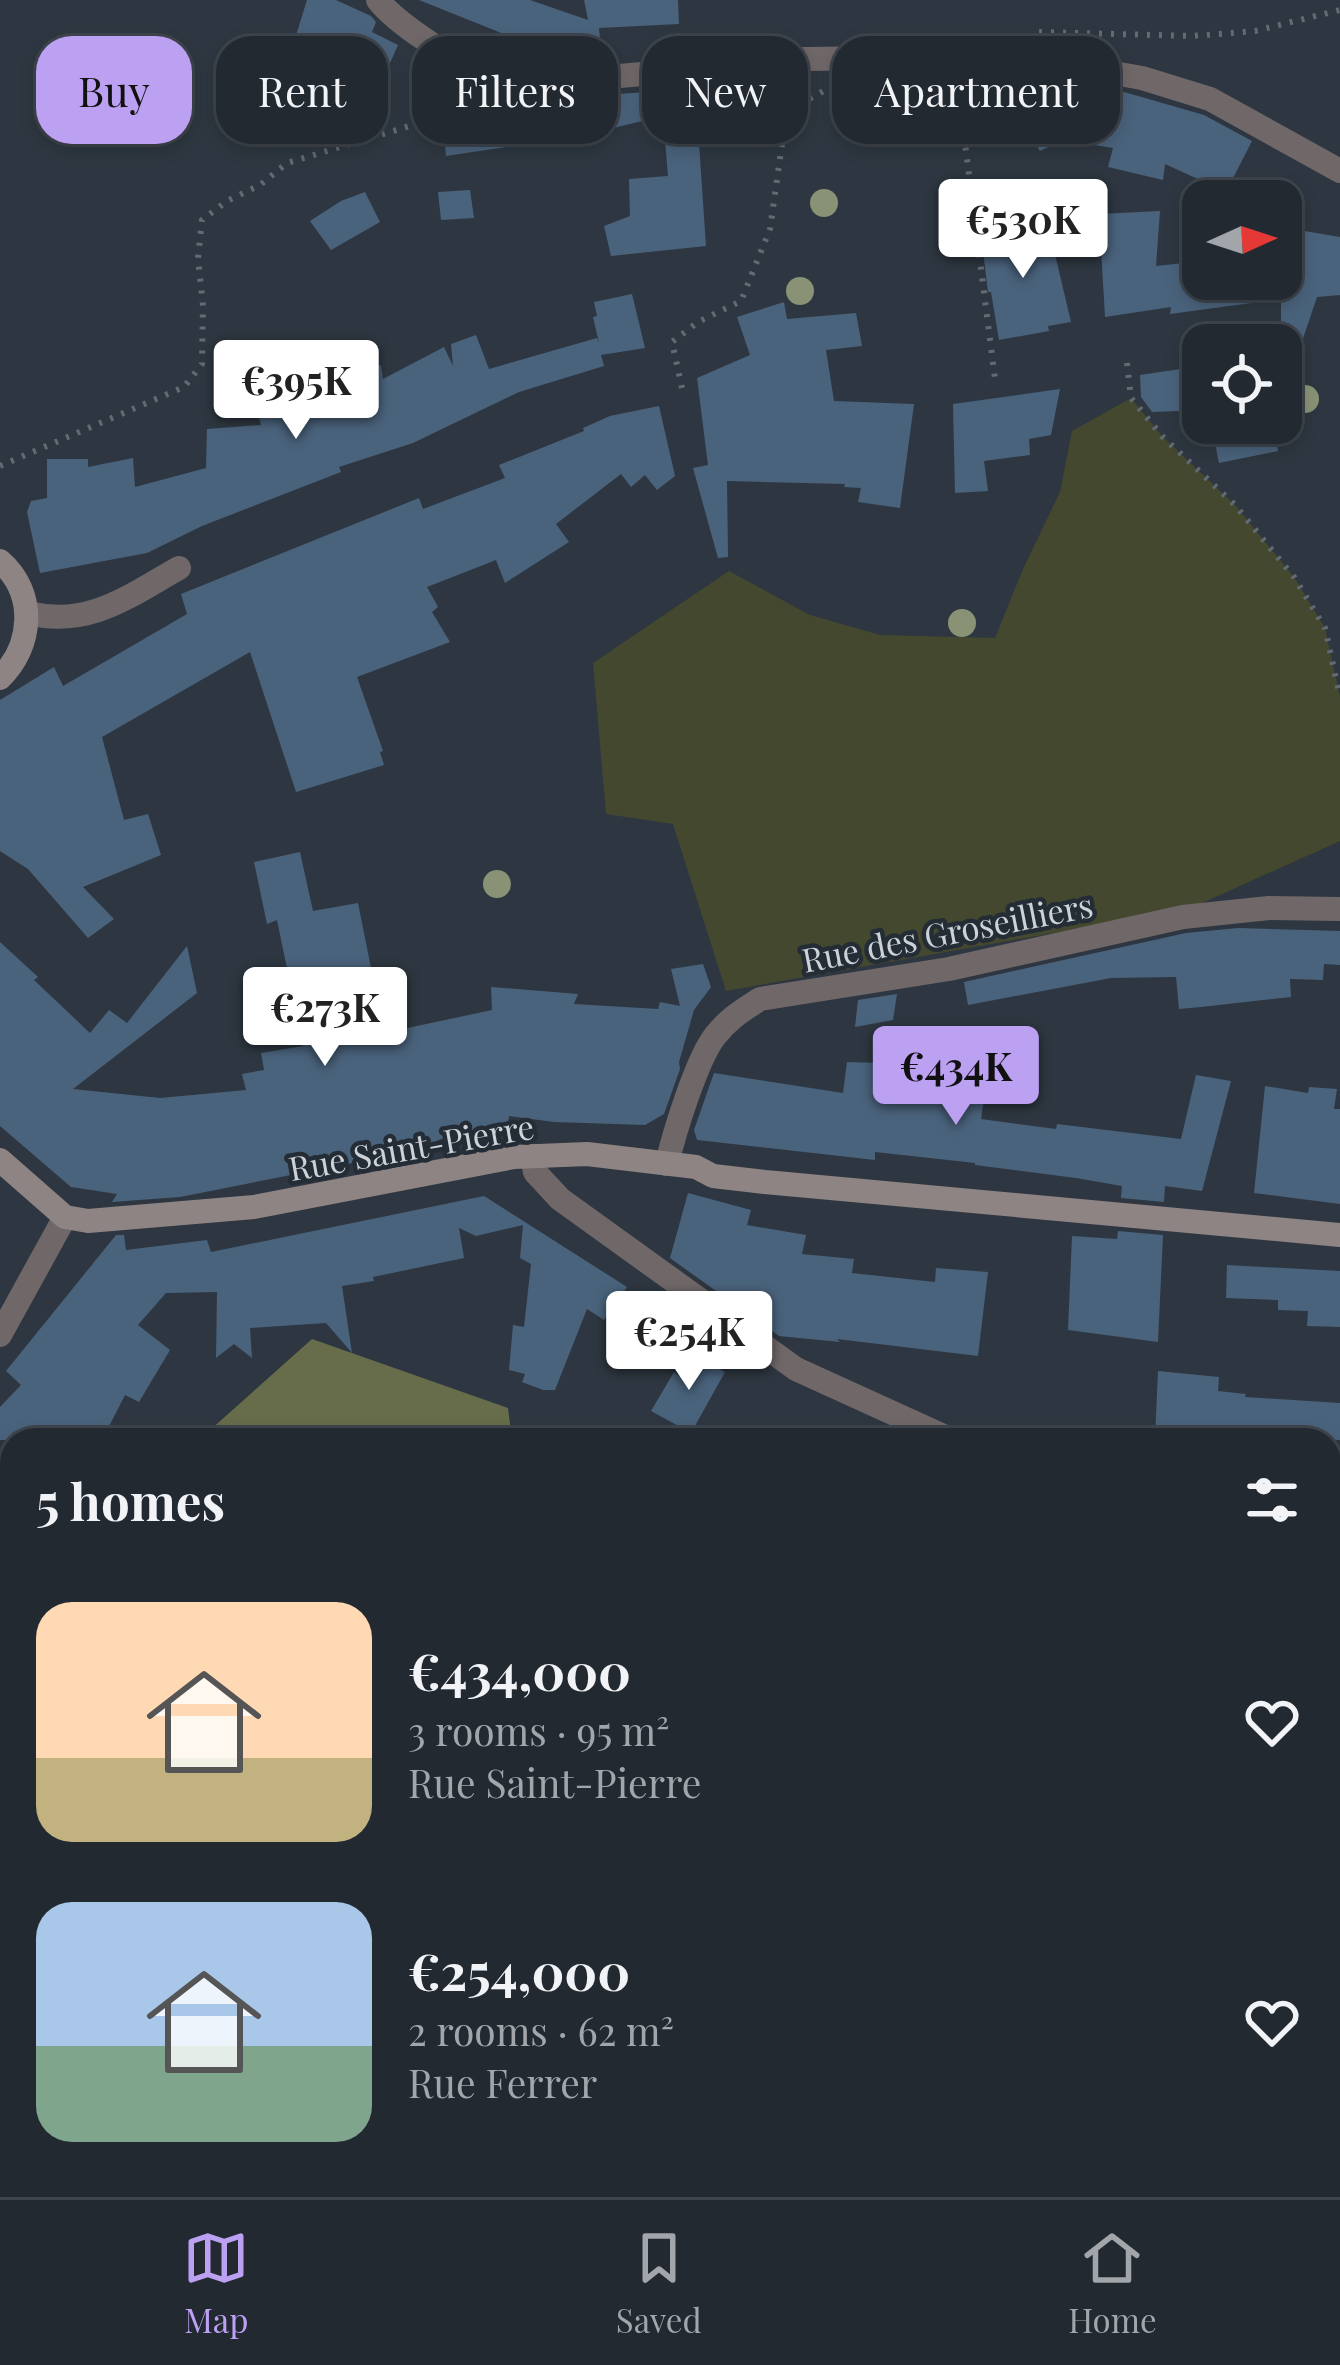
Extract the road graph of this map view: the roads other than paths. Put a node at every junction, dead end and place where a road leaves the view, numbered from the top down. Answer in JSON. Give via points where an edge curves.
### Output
{"nodes":[{"id":1,"x":378,"y":0,"type":"edge"},
{"id":2,"x":1340,"y":171,"type":"edge"},
{"id":3,"x":0,"y":561,"type":"edge"},
{"id":4,"x":179,"y":568,"type":"dead end"},
{"id":5,"x":28,"y":613,"type":"junction"},
{"id":6,"x":0,"y":678,"type":"edge"},
{"id":7,"x":1340,"y":909,"type":"edge"},
{"id":8,"x":532,"y":1156,"type":"junction"},
{"id":9,"x":0,"y":1160,"type":"edge"},
{"id":10,"x":667,"y":1164,"type":"junction"},
{"id":11,"x":65,"y":1217,"type":"junction"},
{"id":12,"x":1340,"y":1235,"type":"edge"},
{"id":13,"x":0,"y":1335,"type":"edge"},
{"id":14,"x":926,"y":1428,"type":"edge"}],
"edges":[{"from":1,"to":2,"type":"street","via":[[473,68],[543,83],[806,59],[1074,65],[1210,99]]},
{"from":3,"to":5,"type":"street","via":[[22,589]]},
{"from":4,"to":5,"type":"street","via":[[110,608],[64,617]]},
{"from":5,"to":6,"type":"street","via":[[26,639]]},
{"from":7,"to":10,"type":"street","name":"Rue des Groseilliers","via":[[1183,917],[949,969],[760,999],[712,1040]]},
{"from":8,"to":10,"type":"street","name":"Rue Saint-Pierre"},
{"from":8,"to":11,"type":"street","name":"Rue Saint-Pierre","via":[[254,1207]]},
{"from":8,"to":14,"type":"street","via":[[541,1181],[560,1199],[796,1369]]},
{"from":9,"to":11,"type":"street"},
{"from":10,"to":12,"type":"street","name":"Rue Saint-Pierre","via":[[748,1180]]},
{"from":11,"to":13,"type":"street"}]}
